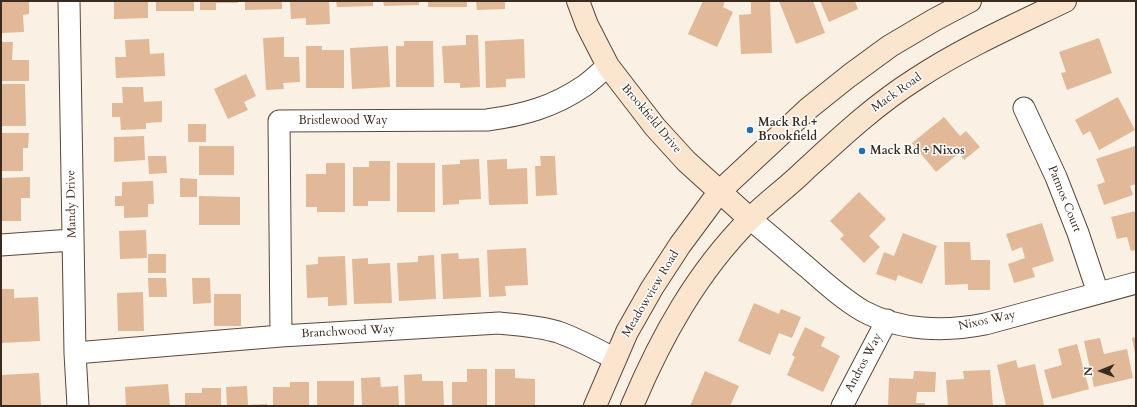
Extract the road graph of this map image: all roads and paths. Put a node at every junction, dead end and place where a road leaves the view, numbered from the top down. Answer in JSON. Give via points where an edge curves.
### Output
{"nodes":[{"id":1,"x":69,"y":1,"type":"edge"},
{"id":2,"x":578,"y":1,"type":"edge"},
{"id":3,"x":970,"y":1,"type":"edge"},
{"id":4,"x":1065,"y":1,"type":"edge"},
{"id":5,"x":608,"y":66,"type":"junction"},
{"id":6,"x":1024,"y":108,"type":"dead end"},
{"id":7,"x":720,"y":191,"type":"junction"},
{"id":8,"x":750,"y":219,"type":"junction"},
{"id":9,"x":72,"y":240,"type":"junction"},
{"id":10,"x":1,"y":245,"type":"edge"},
{"id":11,"x":1136,"y":283,"type":"edge"},
{"id":12,"x":1098,"y":293,"type":"junction"},
{"id":13,"x":887,"y":320,"type":"junction"},
{"id":14,"x":281,"y":336,"type":"junction"},
{"id":15,"x":75,"y":353,"type":"junction"},
{"id":16,"x":615,"y":358,"type":"junction"},
{"id":17,"x":78,"y":406,"type":"edge"},
{"id":18,"x":595,"y":406,"type":"edge"},
{"id":19,"x":632,"y":406,"type":"edge"},
{"id":20,"x":842,"y":406,"type":"edge"}],
"edges":[{"from":1,"to":9,"type":"street","name":"Mandy Drive"},
{"from":2,"to":5,"type":"main road","name":"Brookfield Drive"},
{"from":3,"to":7,"type":"main road","via":[[890,46],[849,76],[809,108]]},
{"from":4,"to":8,"type":"main road","name":"Mack Road","via":[[977,43],[916,79],[840,137]]},
{"from":5,"to":7,"type":"main road","name":"Brookfield Drive","via":[[655,127],[686,161]]},
{"from":5,"to":14,"type":"street","name":"Bristlewood Way","via":[[585,85],[559,101],[535,111],[509,117],[487,120],[279,121]]},
{"from":6,"to":12,"type":"street","name":"Patmos Court","via":[[1078,233]]},
{"from":7,"to":8,"type":"main road","name":"Brookfield Drive"},
{"from":7,"to":16,"type":"main road","name":"Meadowview Road","via":[[652,288]]},
{"from":8,"to":13,"type":"street","name":"Nixos Way","via":[[839,296],[864,311]]},
{"from":8,"to":19,"type":"main road","via":[[705,270],[679,310],[656,351]]},
{"from":9,"to":10,"type":"street"},
{"from":9,"to":15,"type":"street","name":"Mandy Drive"},
{"from":11,"to":12,"type":"street","name":"Nixos Way"},
{"from":12,"to":13,"type":"street","name":"Nixos Way","via":[[964,328],[934,330]]},
{"from":13,"to":20,"type":"street","name":"Andros Way"},
{"from":14,"to":15,"type":"street","name":"Branchwood Way"},
{"from":14,"to":16,"type":"street","name":"Branchwood Way","via":[[500,323],[557,332],[585,342]]},
{"from":15,"to":17,"type":"street","name":"Mandy Drive"},
{"from":16,"to":18,"type":"main road","name":"Meadowview Road"}]}
